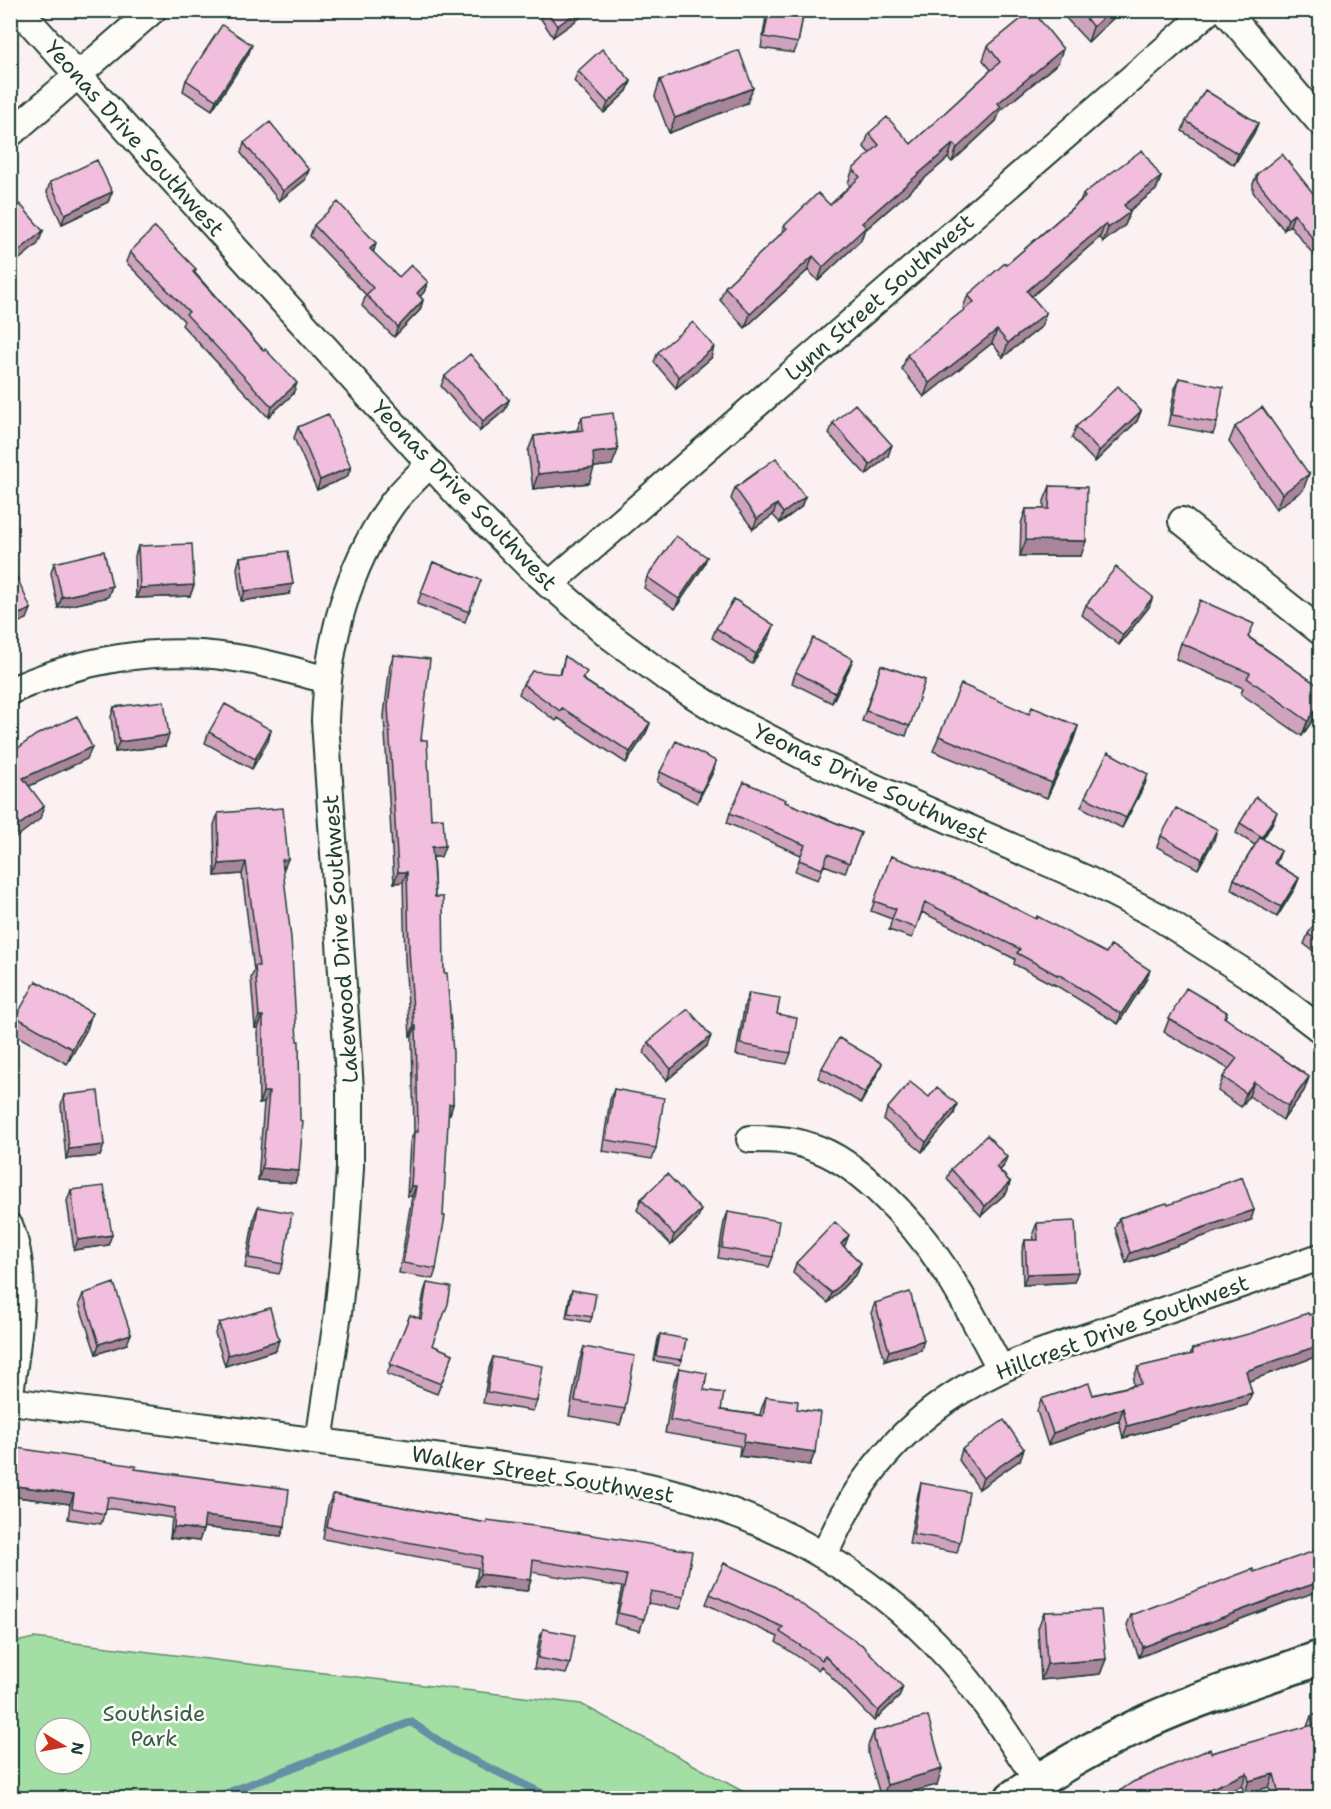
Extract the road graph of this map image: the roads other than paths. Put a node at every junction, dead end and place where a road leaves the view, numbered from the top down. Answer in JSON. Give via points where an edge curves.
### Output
{"nodes":[{"id":1,"x":19,"y":10,"type":"edge"},
{"id":2,"x":153,"y":10,"type":"edge"},
{"id":3,"x":1210,"y":10,"type":"edge"},
{"id":4,"x":1225,"y":10,"type":"edge"},
{"id":5,"x":78,"y":75,"type":"junction"},
{"id":6,"x":1316,"y":108,"type":"edge"},
{"id":7,"x":10,"y":134,"type":"edge"},
{"id":8,"x":430,"y":464,"type":"junction"},
{"id":9,"x":1182,"y":520,"type":"dead end"},
{"id":10,"x":549,"y":585,"type":"junction"},
{"id":11,"x":1320,"y":631,"type":"edge"},
{"id":12,"x":327,"y":680,"type":"junction"},
{"id":13,"x":10,"y":691,"type":"edge"},
{"id":14,"x":1320,"y":1029,"type":"edge"},
{"id":15,"x":750,"y":1139,"type":"dead end"},
{"id":16,"x":10,"y":1227,"type":"edge"},
{"id":17,"x":1320,"y":1257,"type":"edge"},
{"id":18,"x":1000,"y":1368,"type":"junction"},
{"id":19,"x":10,"y":1394,"type":"edge"},
{"id":20,"x":10,"y":1401,"type":"edge"},
{"id":21,"x":319,"y":1442,"type":"junction"},
{"id":22,"x":824,"y":1555,"type":"junction"},
{"id":23,"x":1320,"y":1658,"type":"edge"},
{"id":24,"x":1025,"y":1790,"type":"edge"}],
"edges":[{"from":1,"to":5,"type":"street","name":"Yeonas Drive Southwest"},
{"from":2,"to":5,"type":"street"},
{"from":3,"to":10,"type":"street","name":"Lynn Street Southwest"},
{"from":4,"to":6,"type":"street"},
{"from":5,"to":7,"type":"street"},
{"from":5,"to":8,"type":"street","name":"Yeonas Drive Southwest"},
{"from":8,"to":10,"type":"street","name":"Yeonas Drive Southwest"},
{"from":8,"to":12,"type":"street","name":"Lakewood Drive Southwest","via":[[394,502],[369,540],[344,602]]},
{"from":9,"to":11,"type":"street"},
{"from":10,"to":14,"type":"street","name":"Yeonas Drive Southwest","via":[[664,676],[728,717],[809,759],[1088,880],[1156,915],[1256,980]]},
{"from":12,"to":13,"type":"street","via":[[228,656],[181,653],[85,664],[40,677]]},
{"from":12,"to":21,"type":"street","name":"Lakewood Drive Southwest","via":[[325,721],[350,1090],[350,1168],[339,1301]]},
{"from":15,"to":18,"type":"street","via":[[809,1146],[836,1157],[865,1178],[931,1247],[958,1288]]},
{"from":16,"to":19,"type":"street","via":[[20,1277],[20,1318]]},
{"from":17,"to":18,"type":"street","name":"Hillcrest Drive Southwest"},
{"from":18,"to":22,"type":"street","name":"Hillcrest Drive Southwest","via":[[942,1403],[895,1444],[862,1485]]},
{"from":20,"to":21,"type":"street","name":"Walker Street Southwest"},
{"from":21,"to":22,"type":"street","name":"Walker Street Southwest","via":[[664,1490],[719,1506]]},
{"from":22,"to":24,"type":"street","name":"Walker Street Southwest","via":[[875,1589],[950,1660],[983,1700]]},
{"from":23,"to":24,"type":"street","via":[[1149,1720],[1100,1744]]}]}
